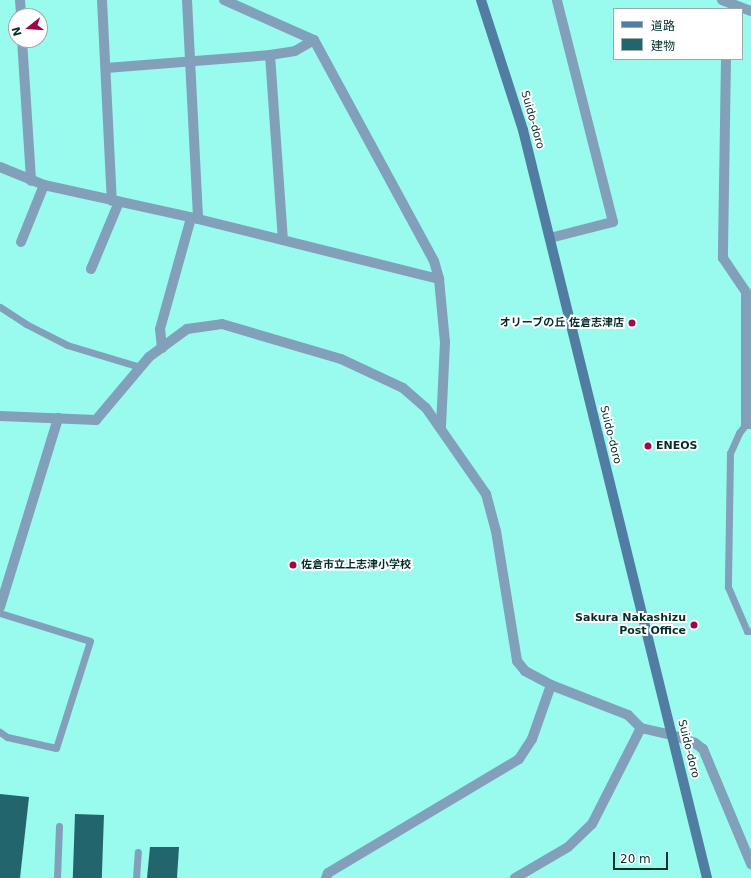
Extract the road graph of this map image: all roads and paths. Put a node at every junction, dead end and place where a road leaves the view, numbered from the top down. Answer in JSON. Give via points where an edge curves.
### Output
{"nodes":[{"id":1,"x":102,"y":0,"type":"edge"},
{"id":2,"x":187,"y":0,"type":"edge"},
{"id":3,"x":224,"y":0,"type":"edge"},
{"id":4,"x":481,"y":0,"type":"edge"},
{"id":5,"x":557,"y":0,"type":"edge"},
{"id":6,"x":725,"y":4,"type":"edge"},
{"id":7,"x":742,"y":8,"type":"edge"},
{"id":8,"x":314,"y":40,"type":"junction"},
{"id":9,"x":23,"y":48,"type":"edge"},
{"id":10,"x":270,"y":55,"type":"junction"},
{"id":11,"x":726,"y":60,"type":"edge"},
{"id":12,"x":189,"y":61,"type":"junction"},
{"id":13,"x":106,"y":68,"type":"junction"},
{"id":14,"x":0,"y":167,"type":"edge"},
{"id":15,"x":31,"y":181,"type":"junction"},
{"id":16,"x":44,"y":185,"type":"junction"},
{"id":17,"x":115,"y":202,"type":"junction"},
{"id":18,"x":194,"y":219,"type":"junction"},
{"id":19,"x":550,"y":238,"type":"junction"},
{"id":20,"x":283,"y":240,"type":"junction"},
{"id":21,"x":21,"y":242,"type":"dead end"},
{"id":22,"x":91,"y":269,"type":"dead end"},
{"id":23,"x":439,"y":279,"type":"junction"},
{"id":24,"x":0,"y":307,"type":"edge"},
{"id":25,"x":162,"y":348,"type":"junction"},
{"id":26,"x":140,"y":367,"type":"junction"},
{"id":27,"x":0,"y":416,"type":"edge"},
{"id":28,"x":58,"y":418,"type":"junction"},
{"id":29,"x":749,"y":424,"type":"edge"},
{"id":30,"x":441,"y":428,"type":"junction"},
{"id":31,"x":0,"y":607,"type":"edge"},
{"id":32,"x":0,"y":613,"type":"edge"},
{"id":33,"x":751,"y":631,"type":"edge"},
{"id":34,"x":551,"y":685,"type":"junction"},
{"id":35,"x":640,"y":728,"type":"junction"},
{"id":36,"x":0,"y":732,"type":"edge"},
{"id":37,"x":672,"y":735,"type":"junction"},
{"id":38,"x":59,"y":826,"type":"dead end"},
{"id":39,"x":138,"y":852,"type":"dead end"},
{"id":40,"x":751,"y":864,"type":"edge"},
{"id":41,"x":57,"y":878,"type":"edge"},
{"id":42,"x":136,"y":878,"type":"edge"},
{"id":43,"x":326,"y":878,"type":"edge"},
{"id":44,"x":515,"y":878,"type":"edge"},
{"id":45,"x":707,"y":878,"type":"edge"}],
"edges":[{"from":1,"to":13,"type":"street"},
{"from":2,"to":12,"type":"street"},
{"from":3,"to":8,"type":"street"},
{"from":4,"to":19,"type":"street","name":"Suido-doro","via":[[523,130]]},
{"from":5,"to":19,"type":"street","via":[[613,222]]},
{"from":6,"to":7,"type":"street"},
{"from":8,"to":10,"type":"street","via":[[295,51]]},
{"from":8,"to":23,"type":"street","via":[[434,261]]},
{"from":9,"to":15,"type":"street"},
{"from":10,"to":12,"type":"street"},
{"from":10,"to":20,"type":"street"},
{"from":11,"to":29,"type":"street","via":[[723,258],[746,292]]},
{"from":12,"to":13,"type":"street"},
{"from":12,"to":18,"type":"street"},
{"from":13,"to":17,"type":"street"},
{"from":14,"to":15,"type":"street"},
{"from":15,"to":16,"type":"street"},
{"from":16,"to":17,"type":"street"},
{"from":16,"to":21,"type":"street"},
{"from":17,"to":18,"type":"street"},
{"from":17,"to":22,"type":"street"},
{"from":18,"to":20,"type":"street"},
{"from":18,"to":25,"type":"street","via":[[160,329]]},
{"from":19,"to":37,"type":"street","name":"Suido-doro"},
{"from":20,"to":23,"type":"street"},
{"from":23,"to":30,"type":"street","via":[[445,342]]},
{"from":24,"to":26,"type":"lane","via":[[67,345]]},
{"from":25,"to":26,"type":"street"},
{"from":25,"to":30,"type":"street","via":[[187,329],[222,324],[341,360],[381,377],[403,388],[426,408]]},
{"from":26,"to":28,"type":"street","via":[[96,420]]},
{"from":27,"to":28,"type":"street"},
{"from":28,"to":31,"type":"street"},
{"from":29,"to":33,"type":"lane","via":[[739,433],[730,453],[728,587],[747,630]]},
{"from":30,"to":34,"type":"street","via":[[486,494],[496,530],[517,662],[525,672]]},
{"from":32,"to":36,"type":"lane","via":[[90,641],[56,748],[7,737]]},
{"from":34,"to":35,"type":"street","via":[[628,715]]},
{"from":34,"to":43,"type":"street","via":[[532,739],[519,759],[328,873]]},
{"from":35,"to":37,"type":"street"},
{"from":35,"to":44,"type":"street","via":[[592,824],[568,847]]},
{"from":37,"to":40,"type":"street","via":[[695,743],[703,749]]},
{"from":37,"to":45,"type":"street","name":"Suido-doro"},
{"from":38,"to":41,"type":"lane"},
{"from":39,"to":42,"type":"lane"}]}
